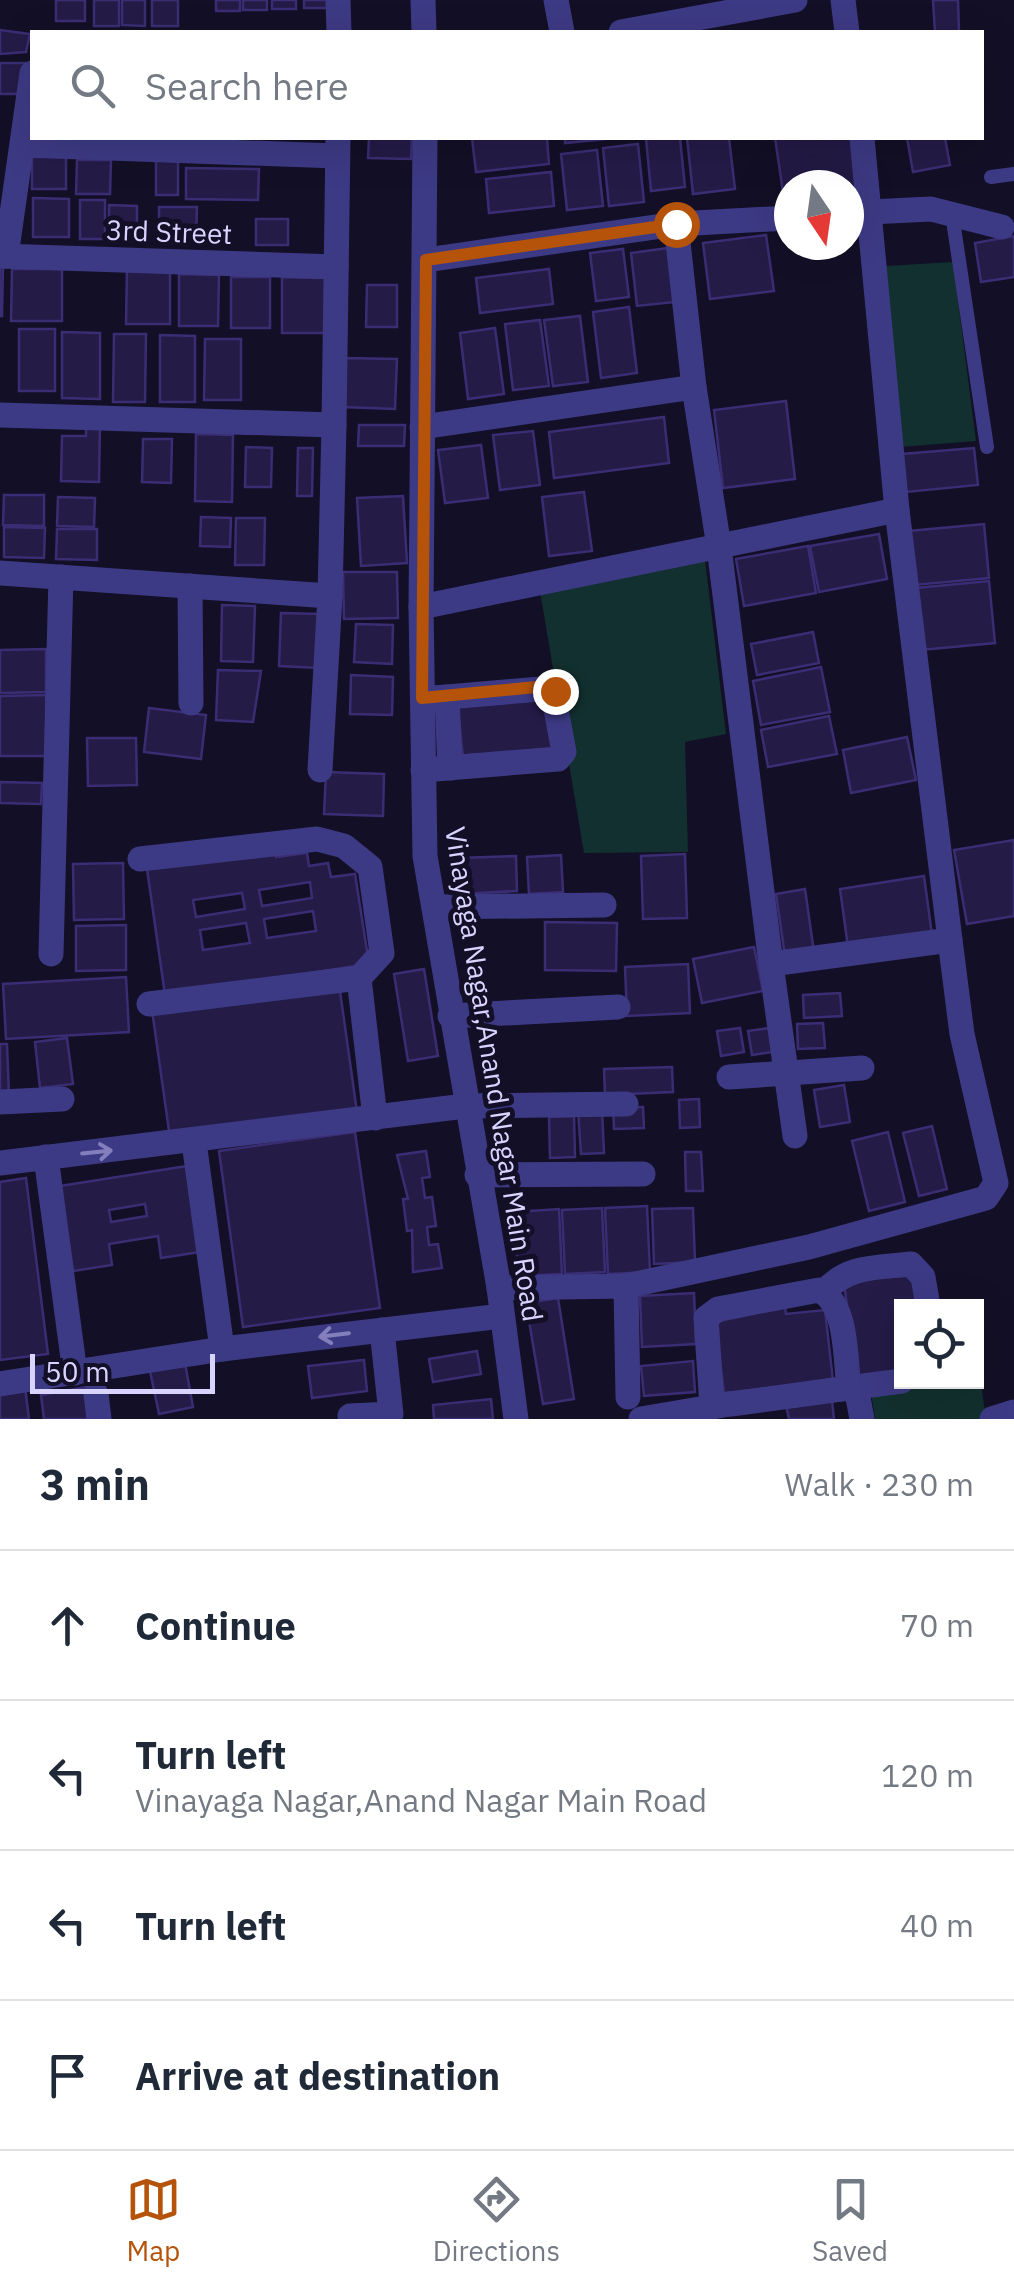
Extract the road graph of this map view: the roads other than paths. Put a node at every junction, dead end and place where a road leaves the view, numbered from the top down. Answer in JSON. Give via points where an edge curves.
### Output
{"nodes":[{"id":1,"x":338,"y":0,"type":"edge"},
{"id":2,"x":423,"y":0,"type":"edge"},
{"id":3,"x":556,"y":0,"type":"edge"},
{"id":4,"x":795,"y":0,"type":"edge"},
{"id":5,"x":843,"y":0,"type":"edge"},
{"id":6,"x":672,"y":11,"type":"edge"},
{"id":7,"x":339,"y":30,"type":"edge"},
{"id":8,"x":424,"y":30,"type":"edge"},
{"id":9,"x":562,"y":30,"type":"edge"},
{"id":10,"x":626,"y":30,"type":"edge"},
{"id":11,"x":847,"y":30,"type":"edge"},
{"id":12,"x":30,"y":93,"type":"edge"},
{"id":13,"x":425,"y":140,"type":"edge"},
{"id":14,"x":862,"y":140,"type":"edge"},
{"id":15,"x":25,"y":145,"type":"junction"},
{"id":16,"x":338,"y":147,"type":"edge"},
{"id":17,"x":861,"y":170,"type":"edge"},
{"id":18,"x":1014,"y":174,"type":"edge"},
{"id":19,"x":991,"y":176,"type":"dead end"},
{"id":20,"x":864,"y":212,"type":"edge"},
{"id":21,"x":952,"y":214,"type":"junction"},
{"id":22,"x":774,"y":219,"type":"edge"},
{"id":23,"x":676,"y":224,"type":"junction"},
{"id":24,"x":1002,"y":227,"type":"dead end"},
{"id":25,"x":864,"y":244,"type":"edge"},
{"id":26,"x":3,"y":256,"type":"edge"},
{"id":27,"x":426,"y":260,"type":"junction"},
{"id":28,"x":336,"y":267,"type":"junction"},
{"id":29,"x":694,"y":387,"type":"junction"},
{"id":30,"x":0,"y":415,"type":"edge"},
{"id":31,"x":334,"y":425,"type":"junction"},
{"id":32,"x":422,"y":427,"type":"junction"},
{"id":33,"x":987,"y":447,"type":"dead end"},
{"id":34,"x":897,"y":510,"type":"junction"},
{"id":35,"x":719,"y":547,"type":"junction"},
{"id":36,"x":0,"y":573,"type":"edge"},
{"id":37,"x":61,"y":577,"type":"junction"},
{"id":38,"x":190,"y":586,"type":"junction"},
{"id":39,"x":330,"y":596,"type":"junction"},
{"id":40,"x":421,"y":607,"type":"junction"},
{"id":41,"x":434,"y":698,"type":"junction"},
{"id":42,"x":191,"y":703,"type":"dead end"},
{"id":43,"x":450,"y":768,"type":"junction"},
{"id":44,"x":320,"y":770,"type":"dead end"},
{"id":45,"x":424,"y":770,"type":"junction"},
{"id":46,"x":140,"y":859,"type":"dead end"},
{"id":47,"x":604,"y":905,"type":"dead end"},
{"id":48,"x":434,"y":907,"type":"junction"},
{"id":49,"x":950,"y":940,"type":"junction"},
{"id":50,"x":50,"y":954,"type":"dead end"},
{"id":51,"x":770,"y":964,"type":"junction"},
{"id":52,"x":359,"y":978,"type":"junction"},
{"id":53,"x":149,"y":1004,"type":"dead end"},
{"id":54,"x":618,"y":1007,"type":"dead end"},
{"id":55,"x":450,"y":1016,"type":"junction"},
{"id":56,"x":862,"y":1068,"type":"dead end"},
{"id":57,"x":785,"y":1073,"type":"junction"},
{"id":58,"x":729,"y":1077,"type":"dead end"},
{"id":59,"x":62,"y":1099,"type":"dead end"},
{"id":60,"x":0,"y":1102,"type":"edge"},
{"id":61,"x":626,"y":1104,"type":"dead end"},
{"id":62,"x":465,"y":1106,"type":"junction"},
{"id":63,"x":375,"y":1118,"type":"junction"},
{"id":64,"x":795,"y":1136,"type":"dead end"},
{"id":65,"x":194,"y":1142,"type":"junction"},
{"id":66,"x":46,"y":1157,"type":"junction"},
{"id":67,"x":0,"y":1163,"type":"edge"},
{"id":68,"x":643,"y":1174,"type":"dead end"},
{"id":69,"x":478,"y":1175,"type":"junction"},
{"id":70,"x":626,"y":1286,"type":"junction"},
{"id":71,"x":499,"y":1288,"type":"junction"},
{"id":72,"x":824,"y":1292,"type":"junction"},
{"id":73,"x":927,"y":1299,"type":"edge"},
{"id":74,"x":502,"y":1316,"type":"junction"},
{"id":75,"x":382,"y":1330,"type":"junction"},
{"id":76,"x":222,"y":1349,"type":"junction"},
{"id":77,"x":75,"y":1373,"type":"junction"},
{"id":78,"x":894,"y":1382,"type":"edge"},
{"id":79,"x":0,"y":1384,"type":"edge"},
{"id":80,"x":853,"y":1387,"type":"junction"},
{"id":81,"x":635,"y":1408,"type":"edge"},
{"id":82,"x":775,"y":1409,"type":"edge"},
{"id":83,"x":725,"y":1410,"type":"edge"},
{"id":84,"x":1014,"y":1412,"type":"edge"},
{"id":85,"x":350,"y":1416,"type":"dead end"},
{"id":86,"x":516,"y":1419,"type":"edge"},
{"id":87,"x":862,"y":1419,"type":"edge"},
{"id":88,"x":992,"y":1419,"type":"edge"}],
"edges":[{"from":1,"to":7,"type":"street"},
{"from":2,"to":8,"type":"street"},
{"from":3,"to":9,"type":"street"},
{"from":4,"to":6,"type":"street"},
{"from":5,"to":11,"type":"street"},
{"from":6,"to":10,"type":"street"},
{"from":12,"to":15,"type":"street"},
{"from":13,"to":27,"type":"street","name":"Vinayaga Nagar,Anand Nagar Main Road"},
{"from":14,"to":17,"type":"street"},
{"from":15,"to":16,"type":"street"},
{"from":15,"to":26,"type":"street"},
{"from":16,"to":28,"type":"street"},
{"from":18,"to":19,"type":"lane"},
{"from":20,"to":21,"type":"street"},
{"from":21,"to":24,"type":"street"},
{"from":21,"to":33,"type":"lane"},
{"from":22,"to":23,"type":"street"},
{"from":23,"to":27,"type":"street"},
{"from":23,"to":29,"type":"street"},
{"from":25,"to":34,"type":"street"},
{"from":26,"to":28,"type":"street","name":"3rd Street"},
{"from":27,"to":32,"type":"street","name":"Vinayaga Nagar,Anand Nagar Main Road"},
{"from":28,"to":31,"type":"street"},
{"from":29,"to":32,"type":"street"},
{"from":29,"to":35,"type":"street"},
{"from":30,"to":31,"type":"street"},
{"from":31,"to":39,"type":"street"},
{"from":32,"to":40,"type":"street","name":"Vinayaga Nagar,Anand Nagar Main Road"},
{"from":34,"to":35,"type":"street"},
{"from":34,"to":49,"type":"street"},
{"from":35,"to":40,"type":"street"},
{"from":35,"to":51,"type":"street"},
{"from":36,"to":37,"type":"street"},
{"from":37,"to":38,"type":"street"},
{"from":37,"to":50,"type":"street"},
{"from":38,"to":39,"type":"street"},
{"from":38,"to":42,"type":"street"},
{"from":39,"to":44,"type":"street"},
{"from":40,"to":41,"type":"street","name":"Vinayaga Nagar,Anand Nagar Main Road"},
{"from":41,"to":43,"type":"street"},
{"from":41,"to":43,"type":"street","via":[[552,688],[564,752],[558,759]]},
{"from":41,"to":45,"type":"street","name":"Vinayaga Nagar,Anand Nagar Main Road"},
{"from":43,"to":45,"type":"street"},
{"from":45,"to":48,"type":"street","name":"Vinayaga Nagar,Anand Nagar Main Road","via":[[425,856]]},
{"from":46,"to":52,"type":"street","via":[[316,839],[344,846],[370,867],[382,940],[382,953]]},
{"from":47,"to":48,"type":"street"},
{"from":48,"to":55,"type":"street","name":"Vinayaga Nagar,Anand Nagar Main Road"},
{"from":49,"to":51,"type":"street"},
{"from":49,"to":70,"type":"street","via":[[962,1034],[996,1183],[986,1198],[809,1247]]},
{"from":51,"to":57,"type":"street"},
{"from":52,"to":53,"type":"street"},
{"from":52,"to":63,"type":"street"},
{"from":54,"to":55,"type":"street"},
{"from":55,"to":62,"type":"street","name":"Vinayaga Nagar,Anand Nagar Main Road"},
{"from":56,"to":57,"type":"street"},
{"from":57,"to":58,"type":"street"},
{"from":57,"to":64,"type":"street"},
{"from":59,"to":60,"type":"street"},
{"from":61,"to":62,"type":"street"},
{"from":62,"to":63,"type":"street"},
{"from":62,"to":69,"type":"street","name":"Vinayaga Nagar,Anand Nagar Main Road"},
{"from":63,"to":65,"type":"street"},
{"from":66,"to":65,"type":"street","one_way":true},
{"from":65,"to":76,"type":"street"},
{"from":66,"to":67,"type":"street"},
{"from":66,"to":77,"type":"street"},
{"from":68,"to":69,"type":"street"},
{"from":69,"to":71,"type":"street","name":"Vinayaga Nagar,Anand Nagar Main Road"},
{"from":70,"to":71,"type":"street"},
{"from":70,"to":81,"type":"street"},
{"from":71,"to":74,"type":"street","name":"Vinayaga Nagar,Anand Nagar Main Road"},
{"from":72,"to":73,"type":"street","via":[[852,1270],[911,1264],[923,1277]]},
{"from":72,"to":80,"type":"street","via":[[838,1312]]},
{"from":72,"to":83,"type":"street","via":[[718,1309],[706,1318]]},
{"from":74,"to":75,"type":"street"},
{"from":74,"to":86,"type":"street","name":"Vinayaga Nagar,Anand Nagar Main Road"},
{"from":75,"to":76,"type":"street","one_way":true},
{"from":75,"to":85,"type":"street","via":[[391,1414]]},
{"from":76,"to":77,"type":"street"},
{"from":77,"to":79,"type":"street"},
{"from":78,"to":80,"type":"street"},
{"from":80,"to":82,"type":"street"},
{"from":80,"to":87,"type":"street"},
{"from":81,"to":83,"type":"street"},
{"from":82,"to":83,"type":"street"},
{"from":84,"to":88,"type":"street"}]}
